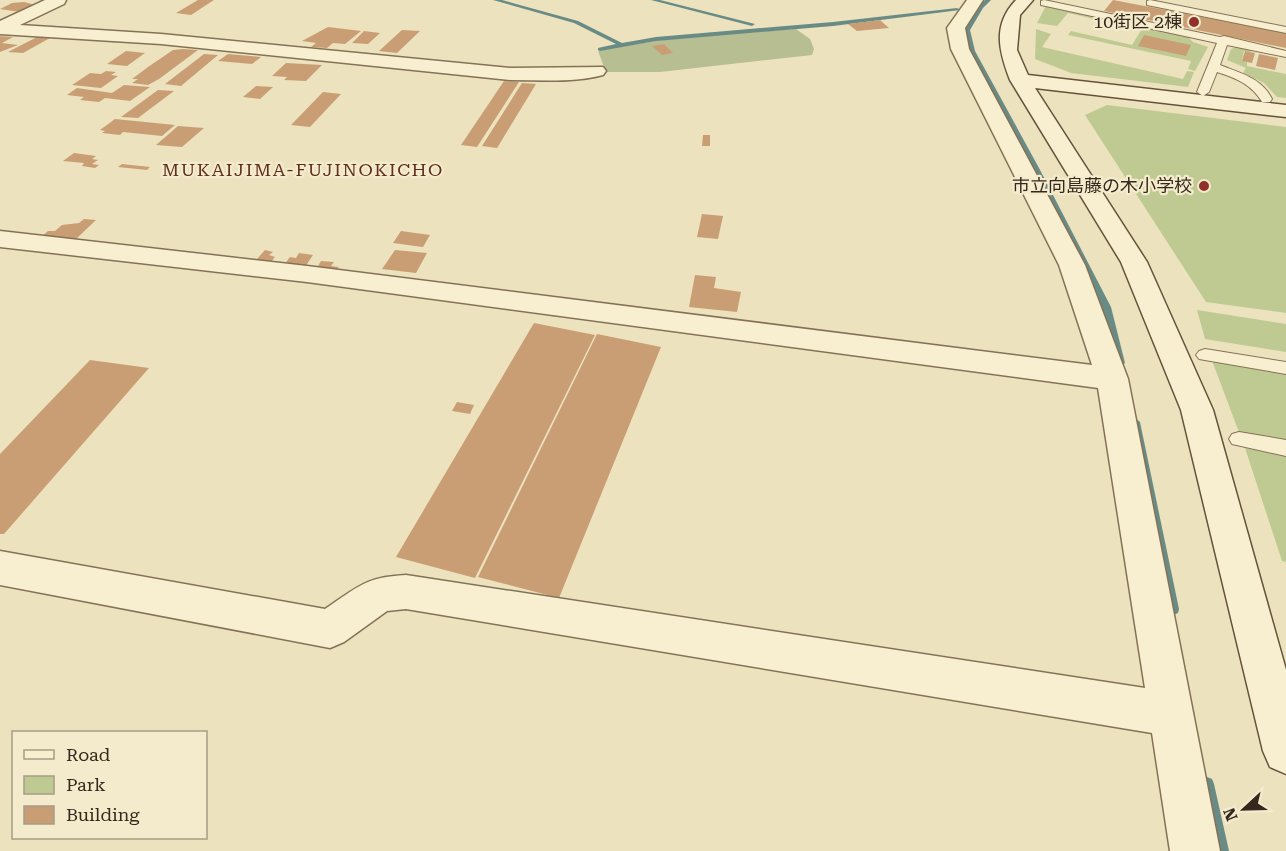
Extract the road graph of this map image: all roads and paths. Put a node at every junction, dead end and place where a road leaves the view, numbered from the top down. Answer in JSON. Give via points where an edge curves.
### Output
{"nodes":[{"id":1,"x":58,"y":0,"type":"edge"},
{"id":2,"x":1035,"y":1,"type":"edge"},
{"id":3,"x":965,"y":2,"type":"edge"},
{"id":4,"x":1150,"y":3,"type":"dead end"},
{"id":5,"x":0,"y":29,"type":"edge"},
{"id":6,"x":1286,"y":30,"type":"edge"},
{"id":7,"x":1224,"y":39,"type":"junction"},
{"id":8,"x":1286,"y":54,"type":"edge"},
{"id":9,"x":1213,"y":66,"type":"junction"},
{"id":10,"x":596,"y":71,"type":"dead end"},
{"id":11,"x":1020,"y":80,"type":"junction"},
{"id":12,"x":1203,"y":92,"type":"dead end"},
{"id":13,"x":1266,"y":99,"type":"dead end"},
{"id":14,"x":1286,"y":111,"type":"edge"},
{"id":15,"x":0,"y":239,"type":"edge"},
{"id":16,"x":1205,"y":355,"type":"dead end"},
{"id":17,"x":1286,"y":368,"type":"edge"},
{"id":18,"x":1112,"y":378,"type":"junction"},
{"id":19,"x":1239,"y":439,"type":"dead end"},
{"id":20,"x":1286,"y":448,"type":"edge"},
{"id":21,"x":0,"y":568,"type":"edge"},
{"id":22,"x":1169,"y":714,"type":"junction"},
{"id":23,"x":1286,"y":751,"type":"edge"},
{"id":24,"x":1195,"y":851,"type":"edge"}],
"edges":[{"from":1,"to":5,"type":"street"},
{"from":2,"to":7,"type":"lane"},
{"from":2,"to":11,"type":"street","via":[[1012,14],[1008,50]]},
{"from":3,"to":18,"type":"street","via":[[956,28],[960,49],[1072,265]]},
{"from":4,"to":6,"type":"lane"},
{"from":5,"to":10,"type":"street","via":[[161,39],[510,74]]},
{"from":7,"to":8,"type":"lane"},
{"from":7,"to":9,"type":"lane"},
{"from":9,"to":12,"type":"lane"},
{"from":9,"to":13,"type":"lane","via":[[1252,83],[1264,92]]},
{"from":11,"to":14,"type":"street"},
{"from":11,"to":23,"type":"street","via":[[1134,262],[1197,410]]},
{"from":15,"to":18,"type":"street","via":[[307,274]]},
{"from":16,"to":17,"type":"lane"},
{"from":18,"to":22,"type":"street"},
{"from":19,"to":20,"type":"lane"},
{"from":21,"to":22,"type":"street","via":[[330,629],[379,594],[406,592]]},
{"from":22,"to":24,"type":"street"}]}
